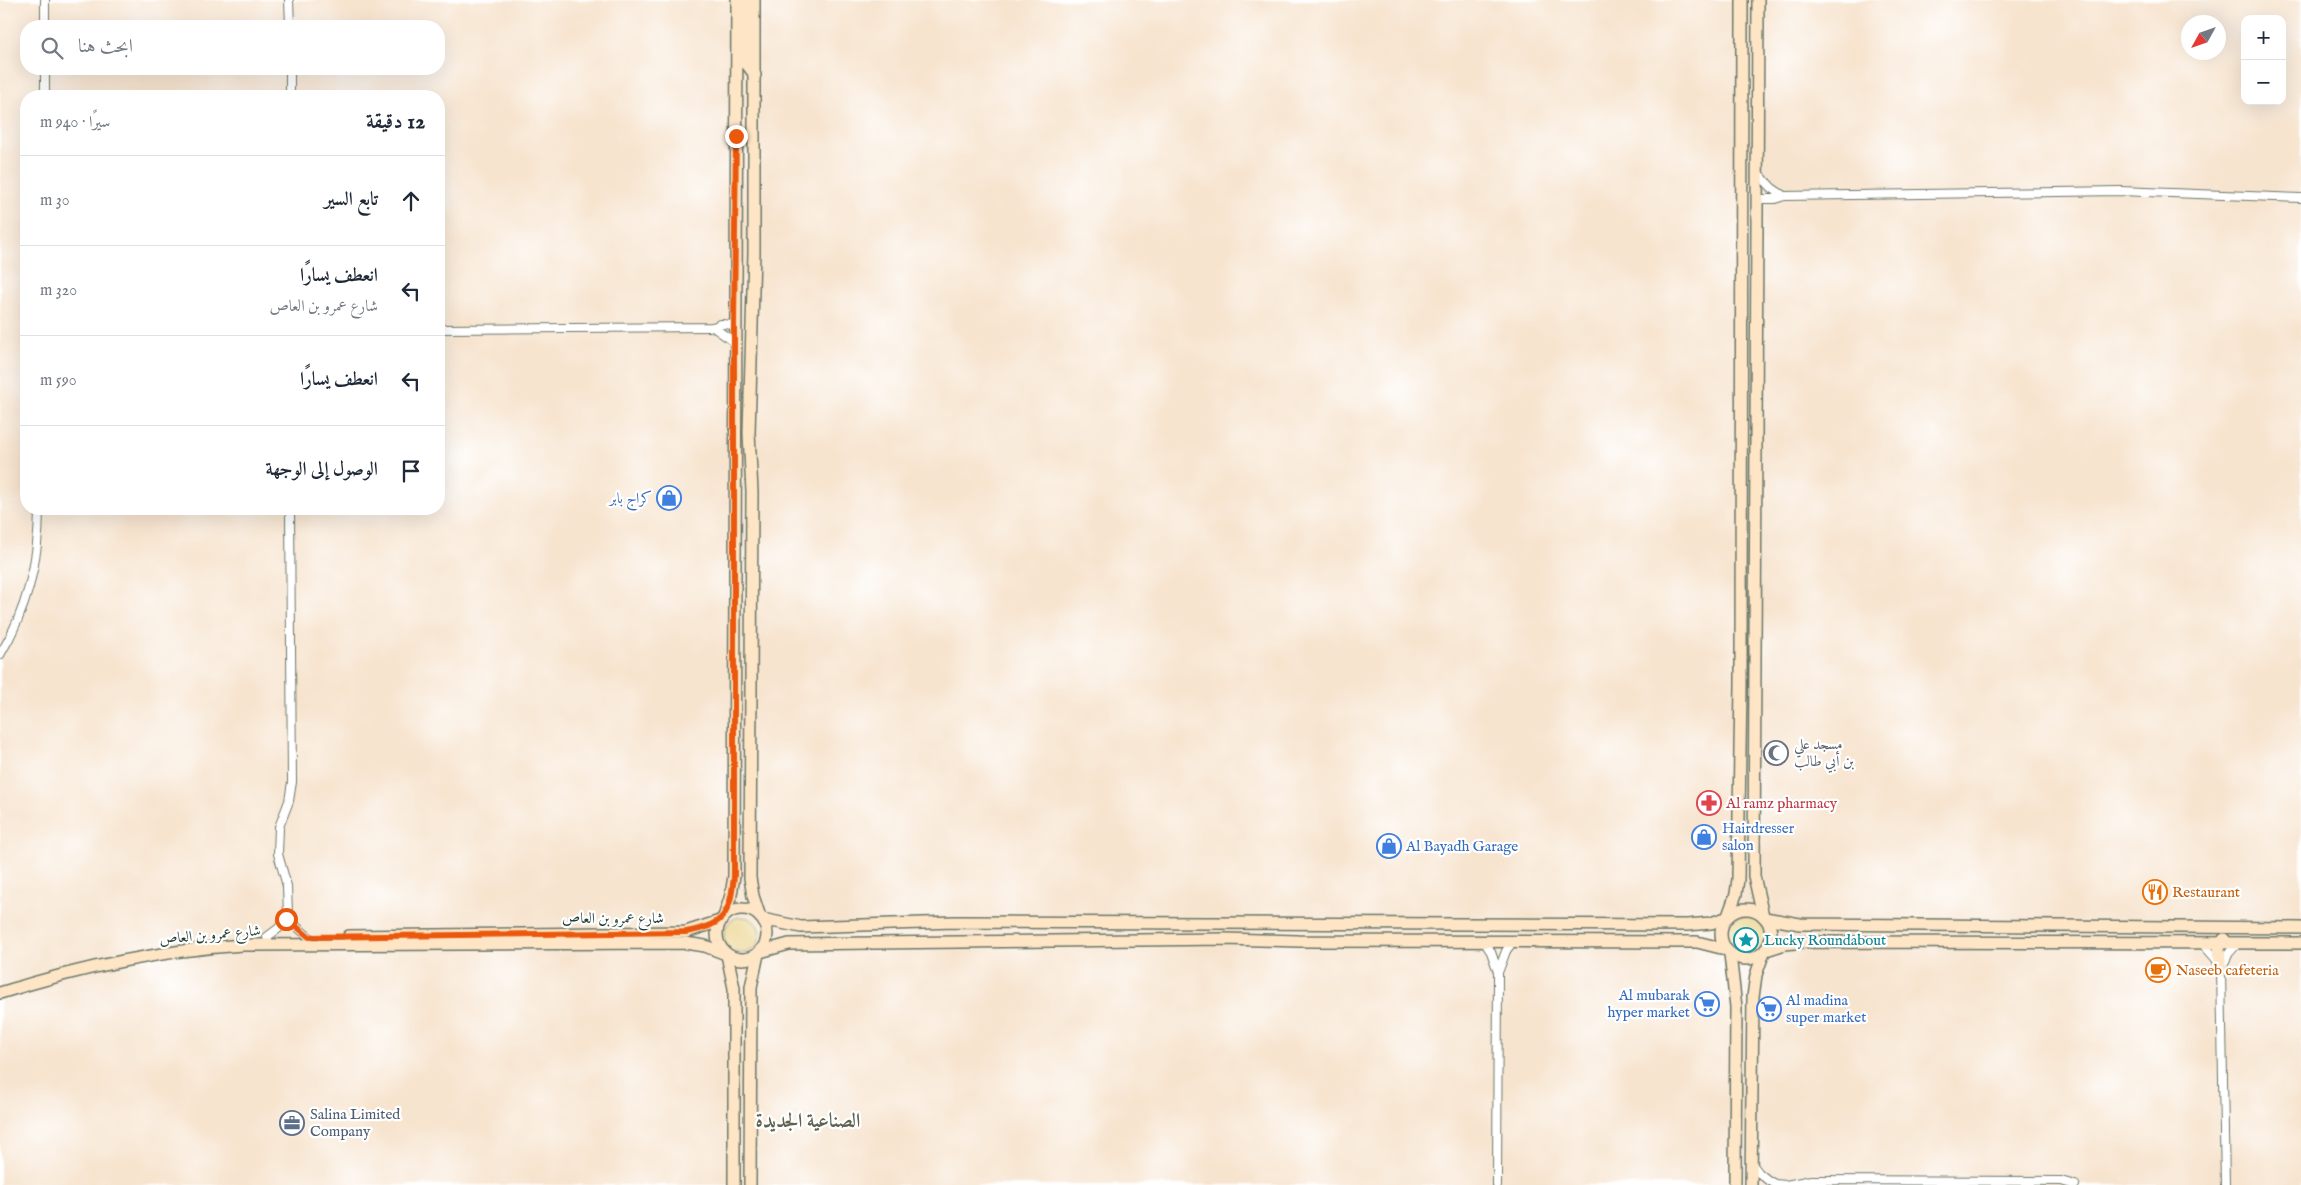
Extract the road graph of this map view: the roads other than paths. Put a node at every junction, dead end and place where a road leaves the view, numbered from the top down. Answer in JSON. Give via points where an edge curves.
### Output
{"nodes":[{"id":1,"x":45,"y":0,"type":"edge"},
{"id":2,"x":289,"y":0,"type":"edge"},
{"id":3,"x":736,"y":0,"type":"edge"},
{"id":4,"x":744,"y":0,"type":"edge"},
{"id":5,"x":754,"y":0,"type":"edge"},
{"id":6,"x":1742,"y":0,"type":"edge"},
{"id":7,"x":1758,"y":0,"type":"edge"},
{"id":8,"x":45,"y":20,"type":"edge"},
{"id":9,"x":290,"y":20,"type":"edge"},
{"id":10,"x":45,"y":75,"type":"edge"},
{"id":11,"x":290,"y":75,"type":"edge"},
{"id":12,"x":755,"y":75,"type":"junction"},
{"id":13,"x":44,"y":90,"type":"edge"},
{"id":14,"x":290,"y":90,"type":"edge"},
{"id":15,"x":1742,"y":156,"type":"junction"},
{"id":16,"x":1758,"y":173,"type":"junction"},
{"id":17,"x":1784,"y":196,"type":"junction"},
{"id":18,"x":2301,"y":198,"type":"edge"},
{"id":19,"x":1758,"y":199,"type":"junction"},
{"id":20,"x":1741,"y":218,"type":"junction"},
{"id":21,"x":1756,"y":252,"type":"junction"},
{"id":22,"x":734,"y":325,"type":"junction"},
{"id":23,"x":713,"y":327,"type":"junction"},
{"id":24,"x":445,"y":329,"type":"edge"},
{"id":25,"x":734,"y":342,"type":"junction"},
{"id":26,"x":750,"y":380,"type":"junction"},
{"id":27,"x":39,"y":515,"type":"edge"},
{"id":28,"x":290,"y":515,"type":"edge"},
{"id":29,"x":0,"y":655,"type":"edge"},
{"id":30,"x":288,"y":914,"type":"junction"},
{"id":31,"x":1727,"y":917,"type":"junction"},
{"id":32,"x":1764,"y":917,"type":"junction"},
{"id":33,"x":761,"y":918,"type":"junction"},
{"id":34,"x":722,"y":919,"type":"junction"},
{"id":35,"x":1254,"y":923,"type":"junction"},
{"id":36,"x":1332,"y":924,"type":"junction"},
{"id":37,"x":2242,"y":928,"type":"junction"},
{"id":38,"x":2301,"y":928,"type":"edge"},
{"id":39,"x":267,"y":937,"type":"junction"},
{"id":40,"x":309,"y":937,"type":"junction"},
{"id":41,"x":1225,"y":938,"type":"junction"},
{"id":42,"x":1483,"y":940,"type":"junction"},
{"id":43,"x":1514,"y":940,"type":"junction"},
{"id":44,"x":1298,"y":941,"type":"junction"},
{"id":45,"x":2202,"y":943,"type":"junction"},
{"id":46,"x":2221,"y":943,"type":"junction"},
{"id":47,"x":2238,"y":943,"type":"junction"},
{"id":48,"x":2301,"y":943,"type":"edge"},
{"id":49,"x":1765,"y":951,"type":"junction"},
{"id":50,"x":1728,"y":952,"type":"junction"},
{"id":51,"x":759,"y":953,"type":"junction"},
{"id":52,"x":726,"y":955,"type":"junction"},
{"id":53,"x":2221,"y":971,"type":"junction"},
{"id":54,"x":1498,"y":972,"type":"junction"},
{"id":55,"x":0,"y":986,"type":"edge"},
{"id":56,"x":0,"y":993,"type":"edge"},
{"id":57,"x":1751,"y":1163,"type":"junction"},
{"id":58,"x":734,"y":1185,"type":"edge"},
{"id":59,"x":750,"y":1185,"type":"edge"},
{"id":60,"x":1497,"y":1185,"type":"edge"},
{"id":61,"x":1735,"y":1185,"type":"edge"},
{"id":62,"x":1751,"y":1185,"type":"edge"},
{"id":63,"x":1774,"y":1185,"type":"edge"},
{"id":64,"x":1786,"y":1185,"type":"edge"},
{"id":65,"x":2075,"y":1185,"type":"edge"},
{"id":66,"x":2225,"y":1185,"type":"edge"}],
"edges":[{"from":1,"to":8,"type":"street"},
{"from":2,"to":9,"type":"street"},
{"from":3,"to":22,"type":"main road"},
{"from":4,"to":12,"type":"main road","via":[[746,62]]},
{"from":5,"to":12,"type":"main road"},
{"from":6,"to":15,"type":"main road"},
{"from":7,"to":16,"type":"main road"},
{"from":10,"to":13,"type":"street"},
{"from":11,"to":14,"type":"street"},
{"from":12,"to":26,"type":"main road"},
{"from":15,"to":19,"type":"main road","via":[[1748,170],[1748,192]]},
{"from":15,"to":20,"type":"main road"},
{"from":16,"to":17,"type":"street"},
{"from":16,"to":19,"type":"main road"},
{"from":17,"to":18,"type":"street","via":[[2130,191]]},
{"from":17,"to":19,"type":"street"},
{"from":19,"to":21,"type":"main road"},
{"from":20,"to":21,"type":"main road"},
{"from":20,"to":31,"type":"main road","via":[[1738,861],[1737,887]]},
{"from":21,"to":32,"type":"main road","via":[[1754,876]]},
{"from":22,"to":23,"type":"street"},
{"from":22,"to":25,"type":"main road"},
{"from":22,"to":26,"type":"main road","via":[[744,335],[745,374]]},
{"from":23,"to":24,"type":"street"},
{"from":23,"to":25,"type":"street"},
{"from":25,"to":34,"type":"main road","via":[[734,876]]},
{"from":26,"to":33,"type":"main road","via":[[750,878]]},
{"from":27,"to":29,"type":"street","via":[[32,580],[14,630]]},
{"from":28,"to":30,"type":"street","via":[[292,782],[279,827],[278,854],[287,886]]},
{"from":30,"to":39,"type":"street","via":[[279,928]]},
{"from":30,"to":40,"type":"street"},
{"from":31,"to":32,"type":"main road","via":[[1749,909]]},
{"from":31,"to":36,"type":"main road","via":[[1711,923],[1687,925]]},
{"from":31,"to":50,"type":"main road","via":[[1720,934]]},
{"from":32,"to":37,"type":"main road","via":[[1800,924]]},
{"from":32,"to":49,"type":"main road","via":[[1771,934]]},
{"from":33,"to":34,"type":"main road","via":[[742,909],[729,912]]},
{"from":33,"to":35,"type":"main road","via":[[800,927],[954,922]]},
{"from":33,"to":51,"type":"main road","via":[[767,936]]},
{"from":34,"to":40,"type":"main road","name":"شارع عمرو بن العاص","via":[[695,931],[678,933]]},
{"from":34,"to":52,"type":"main road","via":[[717,939]]},
{"from":35,"to":36,"type":"main road"},
{"from":35,"to":41,"type":"main road","via":[[1260,928],[1256,936]]},
{"from":36,"to":44,"type":"main road","via":[[1322,929],[1297,931],[1294,935]]},
{"from":37,"to":38,"type":"main road"},
{"from":37,"to":46,"type":"main road"},
{"from":39,"to":40,"type":"main road","name":"شارع عمرو بن العاص"},
{"from":39,"to":55,"type":"main road","name":"شارع عمرو بن العاص","via":[[157,948],[69,965]]},
{"from":41,"to":44,"type":"main road"},
{"from":41,"to":51,"type":"main road","via":[[789,944]]},
{"from":42,"to":43,"type":"main road"},
{"from":42,"to":44,"type":"main road"},
{"from":42,"to":54,"type":"street"},
{"from":43,"to":50,"type":"main road","via":[[1697,942]]},
{"from":43,"to":54,"type":"street"},
{"from":45,"to":46,"type":"main road"},
{"from":45,"to":49,"type":"main road","via":[[1806,942],[1785,944]]},
{"from":45,"to":53,"type":"street","via":[[2216,958]]},
{"from":46,"to":47,"type":"main road"},
{"from":46,"to":53,"type":"main road","via":[[2218,953]]},
{"from":47,"to":48,"type":"main road"},
{"from":47,"to":53,"type":"street"},
{"from":49,"to":50,"type":"main road","via":[[1744,960]]},
{"from":49,"to":57,"type":"main road","via":[[1756,974],[1753,997]]},
{"from":50,"to":61,"type":"main road","via":[[1736,1007]]},
{"from":51,"to":52,"type":"main road","via":[[746,960]]},
{"from":51,"to":59,"type":"main road","via":[[751,987]]},
{"from":52,"to":56,"type":"main road","name":"شارع عمرو بن العاص","via":[[686,943],[242,945],[172,952],[92,967]]},
{"from":52,"to":58,"type":"main road","via":[[734,988]]},
{"from":53,"to":66,"type":"street"},
{"from":54,"to":60,"type":"street"},
{"from":57,"to":62,"type":"main road"},
{"from":57,"to":63,"type":"street"},
{"from":63,"to":64,"type":"street"},
{"from":64,"to":65,"type":"street","via":[[1803,1180],[1898,1179],[2061,1181]]}]}
